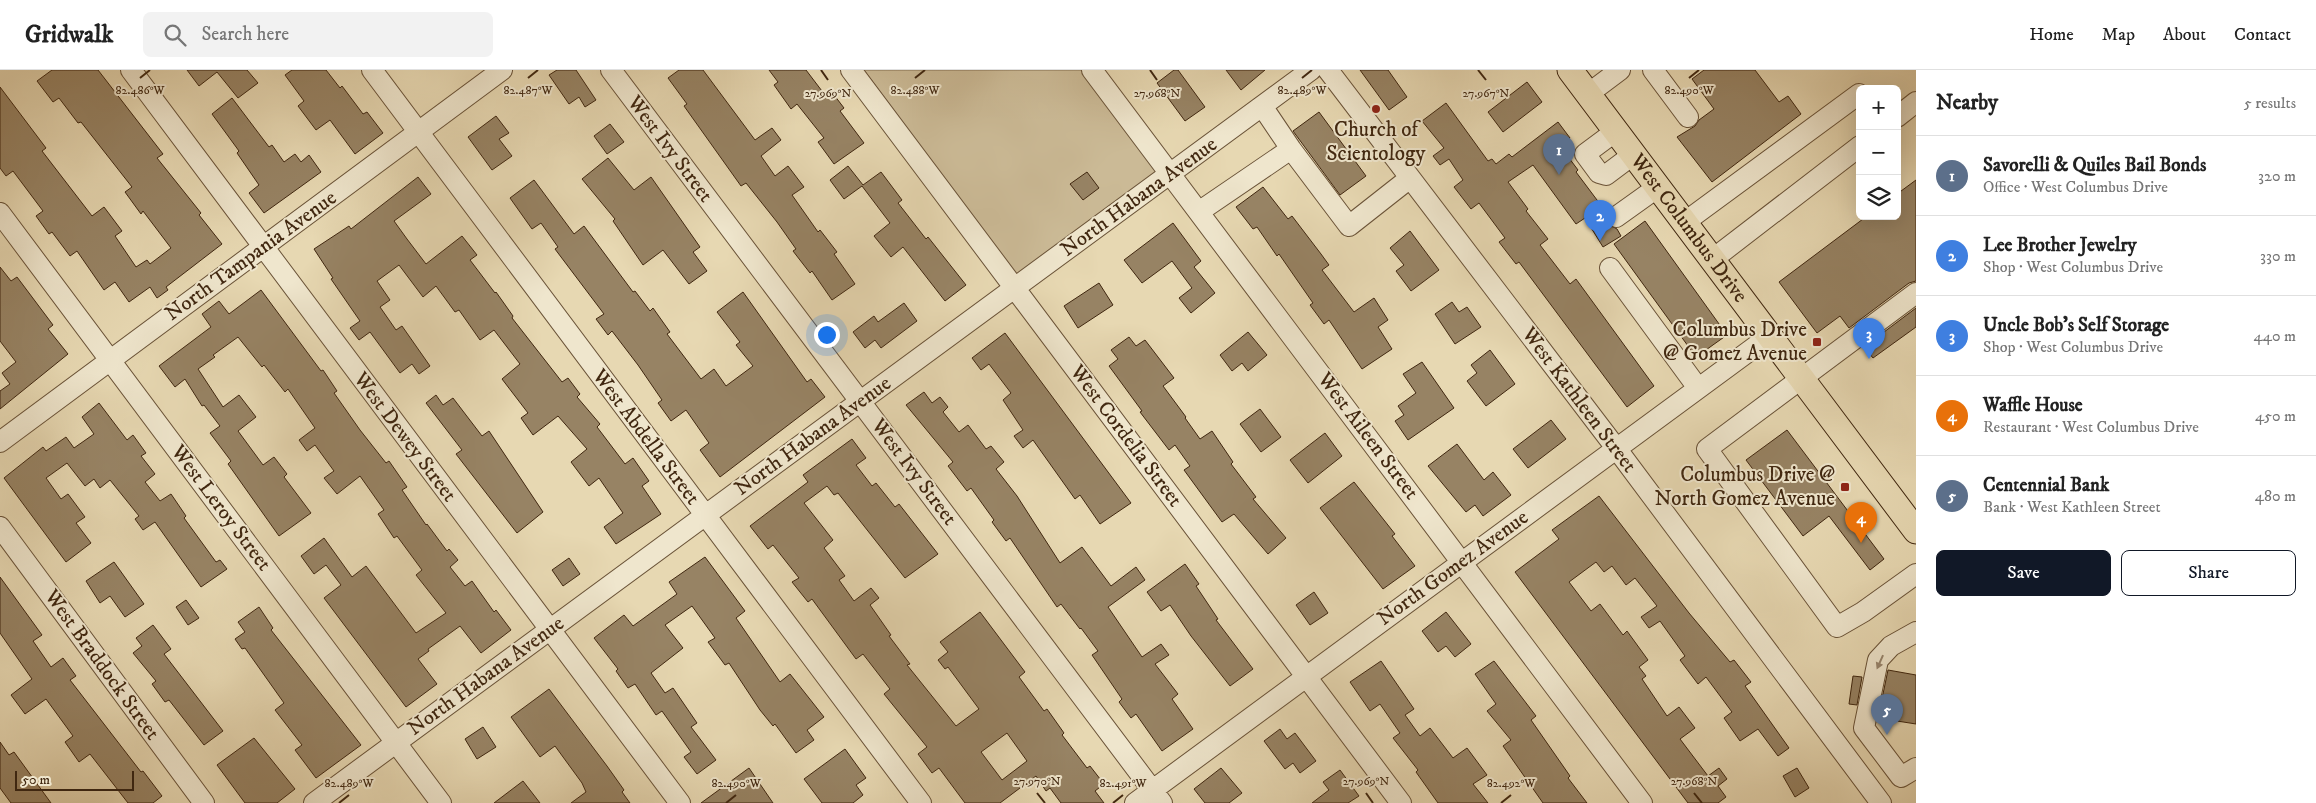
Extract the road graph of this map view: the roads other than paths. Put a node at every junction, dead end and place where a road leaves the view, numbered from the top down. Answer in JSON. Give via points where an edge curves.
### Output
{"nodes":[{"id":1,"x":131,"y":70,"type":"edge"},
{"id":2,"x":372,"y":70,"type":"edge"},
{"id":3,"x":502,"y":70,"type":"edge"},
{"id":4,"x":611,"y":70,"type":"edge"},
{"id":5,"x":851,"y":70,"type":"edge"},
{"id":6,"x":1092,"y":70,"type":"edge"},
{"id":7,"x":1311,"y":70,"type":"edge"},
{"id":8,"x":1328,"y":70,"type":"edge"},
{"id":9,"x":1570,"y":70,"type":"edge"},
{"id":10,"x":1620,"y":70,"type":"edge"},
{"id":11,"x":1652,"y":70,"type":"edge"},
{"id":12,"x":1588,"y":94,"type":"junction"},
{"id":13,"x":1856,"y":96,"type":"edge"},
{"id":14,"x":1916,"y":102,"type":"edge"},
{"id":15,"x":1262,"y":106,"type":"junction"},
{"id":16,"x":1901,"y":114,"type":"edge"},
{"id":17,"x":1688,"y":117,"type":"dead end"},
{"id":18,"x":1616,"y":131,"type":"junction"},
{"id":19,"x":419,"y":132,"type":"junction"},
{"id":20,"x":1291,"y":149,"type":"junction"},
{"id":21,"x":1856,"y":149,"type":"edge"},
{"id":22,"x":1634,"y":154,"type":"junction"},
{"id":23,"x":1171,"y":173,"type":"junction"},
{"id":24,"x":1410,"y":178,"type":"junction"},
{"id":25,"x":1658,"y":187,"type":"junction"},
{"id":26,"x":1200,"y":212,"type":"junction"},
{"id":27,"x":0,"y":213,"type":"edge"},
{"id":28,"x":1616,"y":217,"type":"dead end"},
{"id":29,"x":1685,"y":222,"type":"junction"},
{"id":30,"x":263,"y":248,"type":"junction"},
{"id":31,"x":1713,"y":259,"type":"junction"},
{"id":32,"x":1610,"y":268,"type":"dead end"},
{"id":33,"x":1015,"y":288,"type":"junction"},
{"id":34,"x":1916,"y":292,"type":"edge"},
{"id":35,"x":1771,"y":335,"type":"junction"},
{"id":36,"x":110,"y":360,"type":"junction"},
{"id":37,"x":1802,"y":376,"type":"junction"},
{"id":38,"x":1698,"y":388,"type":"junction"},
{"id":39,"x":861,"y":401,"type":"junction"},
{"id":40,"x":0,"y":442,"type":"edge"},
{"id":41,"x":1616,"y":448,"type":"junction"},
{"id":42,"x":705,"y":515,"type":"junction"},
{"id":43,"x":0,"y":527,"type":"edge"},
{"id":44,"x":1916,"y":531,"type":"edge"},
{"id":45,"x":1462,"y":562,"type":"junction"},
{"id":46,"x":1916,"y":574,"type":"edge"},
{"id":47,"x":549,"y":630,"type":"junction"},
{"id":48,"x":1916,"y":632,"type":"edge"},
{"id":49,"x":1306,"y":676,"type":"junction"},
{"id":50,"x":396,"y":743,"type":"junction"},
{"id":51,"x":1916,"y":768,"type":"edge"},
{"id":52,"x":1157,"y":797,"type":"edge"},
{"id":53,"x":204,"y":803,"type":"edge"},
{"id":54,"x":314,"y":803,"type":"edge"},
{"id":55,"x":441,"y":803,"type":"edge"},
{"id":56,"x":680,"y":803,"type":"edge"},
{"id":57,"x":921,"y":803,"type":"edge"},
{"id":58,"x":1136,"y":803,"type":"edge"},
{"id":59,"x":1401,"y":803,"type":"edge"},
{"id":60,"x":1642,"y":803,"type":"edge"},
{"id":61,"x":1881,"y":803,"type":"edge"}],
"edges":[{"from":1,"to":30,"type":"street","name":"West Dewey Street"},
{"from":2,"to":19,"type":"street","name":"West Abdella Street"},
{"from":3,"to":19,"type":"street","name":"North Tampania Avenue"},
{"from":4,"to":39,"type":"street","name":"West Ivy Street"},
{"from":5,"to":33,"type":"street","name":"West Cordelia Street"},
{"from":6,"to":23,"type":"street","name":"West Aileen Street"},
{"from":7,"to":15,"type":"street","name":"North Habana Avenue"},
{"from":8,"to":24,"type":"street","name":"West Kathleen Street"},
{"from":9,"to":12,"type":"main road","name":"West Columbus Drive"},
{"from":10,"to":12,"type":"street"},
{"from":11,"to":17,"type":"street"},
{"from":12,"to":18,"type":"main road","name":"West Columbus Drive"},
{"from":13,"to":29,"type":"street"},
{"from":14,"to":16,"type":"street"},
{"from":15,"to":20,"type":"street"},
{"from":15,"to":23,"type":"street","name":"North Habana Avenue"},
{"from":18,"to":22,"type":"main road","name":"West Columbus Drive"},
{"from":18,"to":22,"type":"street","via":[[1585,154],[1599,173],[1606,175]]},
{"from":19,"to":30,"type":"street","name":"North Tampania Avenue"},
{"from":19,"to":42,"type":"street","name":"West Abdella Street"},
{"from":20,"to":24,"type":"street","via":[[1349,226]]},
{"from":20,"to":26,"type":"street"},
{"from":21,"to":31,"type":"street"},
{"from":22,"to":25,"type":"main road","name":"West Columbus Drive"},
{"from":23,"to":26,"type":"street","name":"West Aileen Street"},
{"from":23,"to":33,"type":"street","name":"North Habana Avenue"},
{"from":24,"to":41,"type":"street","name":"West Kathleen Street"},
{"from":25,"to":28,"type":"street"},
{"from":25,"to":29,"type":"main road","name":"West Columbus Drive"},
{"from":26,"to":45,"type":"street","name":"West Aileen Street"},
{"from":27,"to":36,"type":"street","name":"West Leroy Street"},
{"from":29,"to":31,"type":"main road","name":"West Columbus Drive"},
{"from":30,"to":36,"type":"street","name":"North Tampania Avenue"},
{"from":30,"to":47,"type":"street","name":"West Dewey Street"},
{"from":31,"to":35,"type":"main road","name":"West Columbus Drive"},
{"from":32,"to":38,"type":"street"},
{"from":33,"to":39,"type":"street","name":"North Habana Avenue"},
{"from":33,"to":49,"type":"street","name":"West Cordelia Street"},
{"from":34,"to":37,"type":"street"},
{"from":35,"to":37,"type":"main road","name":"West Columbus Drive"},
{"from":35,"to":38,"type":"street","name":"North Gomez Avenue"},
{"from":36,"to":40,"type":"street","name":"North Tampania Avenue"},
{"from":36,"to":50,"type":"street","name":"West Leroy Street"},
{"from":37,"to":44,"type":"main road","name":"West Columbus Drive"},
{"from":37,"to":46,"type":"street","via":[[1707,449],[1837,626],[1863,612]]},
{"from":38,"to":41,"type":"street","name":"North Gomez Avenue"},
{"from":39,"to":42,"type":"street","name":"North Habana Avenue"},
{"from":39,"to":52,"type":"street","name":"West Ivy Street"},
{"from":41,"to":45,"type":"street","name":"North Gomez Avenue"},
{"from":41,"to":61,"type":"street","name":"West Kathleen Street"},
{"from":42,"to":47,"type":"street","name":"North Habana Avenue"},
{"from":42,"to":57,"type":"street","name":"West Abdella Street"},
{"from":43,"to":53,"type":"street","name":"West Braddock Street"},
{"from":45,"to":49,"type":"street","name":"North Gomez Avenue"},
{"from":45,"to":60,"type":"street","name":"West Aileen Street"},
{"from":47,"to":50,"type":"street","name":"North Habana Avenue"},
{"from":47,"to":56,"type":"street","name":"West Dewey Street"},
{"from":48,"to":51,"type":"street","one_way":true,"via":[[1891,646],[1878,660],[1864,728],[1901,777]]},
{"from":49,"to":52,"type":"street","name":"North Gomez Avenue"},
{"from":49,"to":59,"type":"street","name":"West Cordelia Street"},
{"from":50,"to":54,"type":"street","name":"North Habana Avenue"},
{"from":50,"to":55,"type":"street","name":"West Leroy Street"},
{"from":52,"to":58,"type":"street","name":"North Gomez Avenue"}]}
